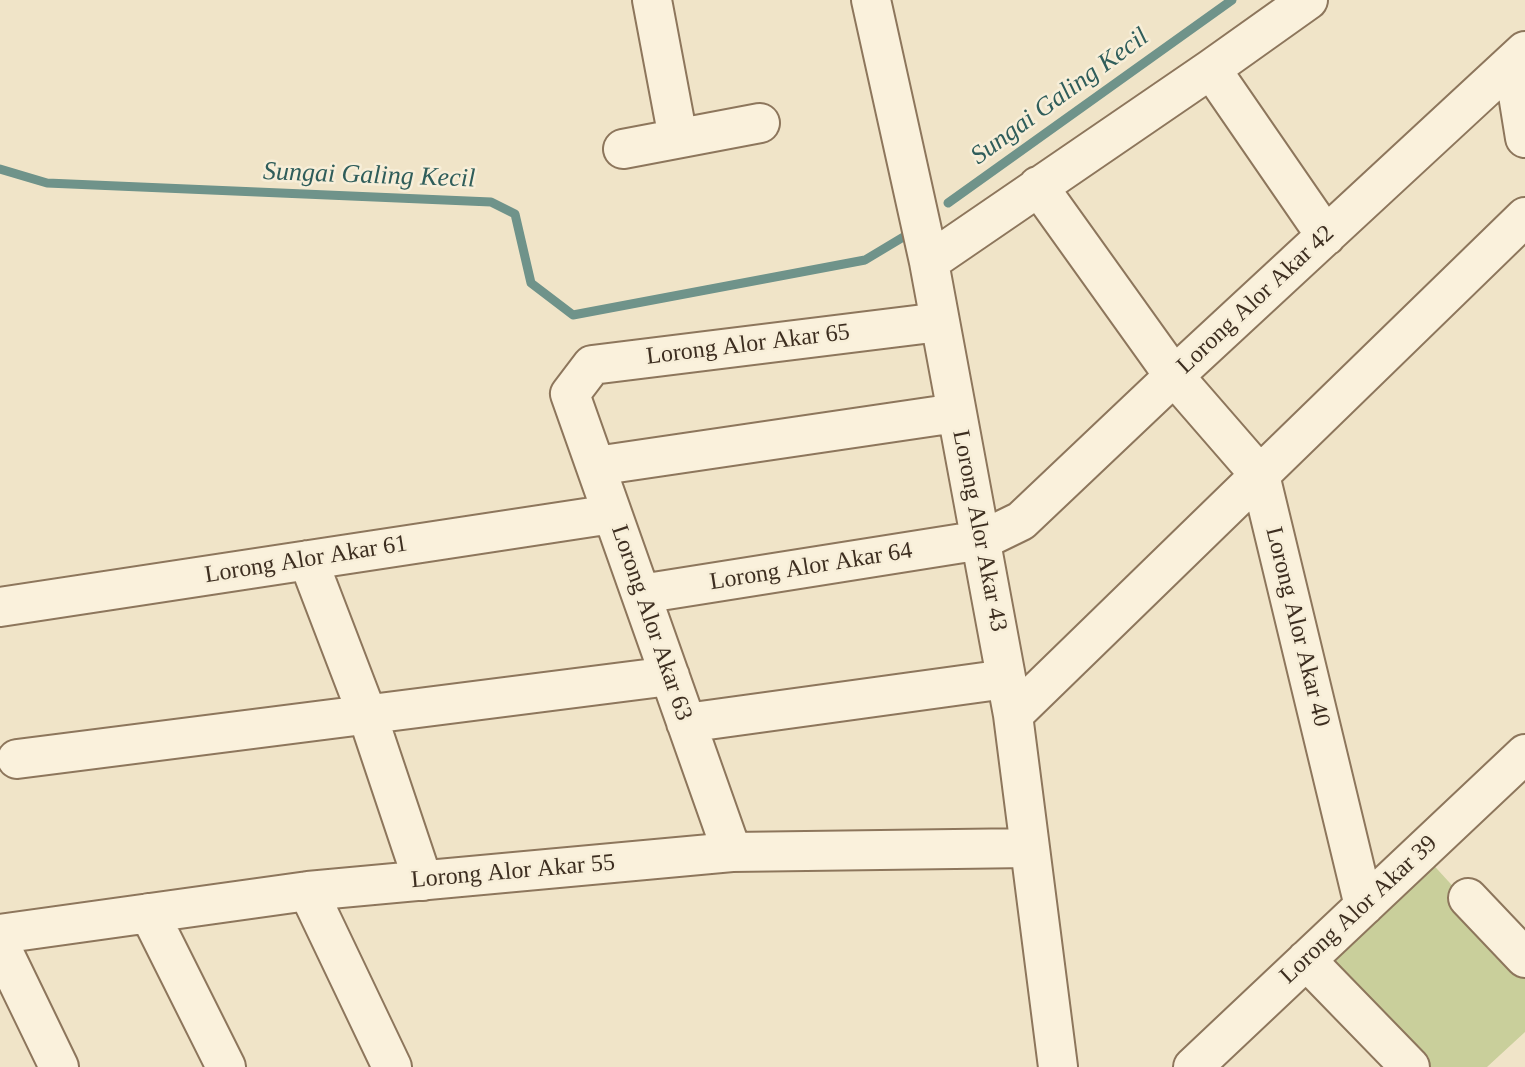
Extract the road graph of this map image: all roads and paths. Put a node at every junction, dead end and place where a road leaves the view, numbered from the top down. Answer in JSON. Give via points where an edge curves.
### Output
{"nodes":[{"id":1,"x":652,"y":0,"type":"edge"},
{"id":2,"x":871,"y":0,"type":"edge"},
{"id":3,"x":1308,"y":0,"type":"edge"},
{"id":4,"x":1519,"y":57,"type":"edge"},
{"id":5,"x":1211,"y":69,"type":"junction"},
{"id":6,"x":760,"y":123,"type":"dead end"},
{"id":7,"x":678,"y":138,"type":"junction"},
{"id":8,"x":1525,"y":138,"type":"edge"},
{"id":9,"x":624,"y":149,"type":"dead end"},
{"id":10,"x":1038,"y":186,"type":"junction"},
{"id":11,"x":1525,"y":217,"type":"edge"},
{"id":12,"x":1325,"y":236,"type":"junction"},
{"id":13,"x":929,"y":262,"type":"junction"},
{"id":14,"x":940,"y":321,"type":"junction"},
{"id":15,"x":1174,"y":376,"type":"junction"},
{"id":16,"x":570,"y":394,"type":"joint"},
{"id":17,"x":956,"y":413,"type":"junction"},
{"id":18,"x":596,"y":466,"type":"junction"},
{"id":19,"x":1260,"y":475,"type":"junction"},
{"id":20,"x":612,"y":514,"type":"junction"},
{"id":21,"x":982,"y":540,"type":"junction"},
{"id":22,"x":309,"y":560,"type":"junction"},
{"id":23,"x":641,"y":594,"type":"junction"},
{"id":24,"x":0,"y":607,"type":"edge"},
{"id":25,"x":670,"y":676,"type":"junction"},
{"id":26,"x":1009,"y":697,"type":"junction"},
{"id":27,"x":367,"y":714,"type":"junction"},
{"id":28,"x":686,"y":723,"type":"junction"},
{"id":29,"x":1525,"y":754,"type":"edge"},
{"id":30,"x":17,"y":759,"type":"dead end"},
{"id":31,"x":1029,"y":848,"type":"junction"},
{"id":32,"x":732,"y":852,"type":"junction"},
{"id":33,"x":424,"y":881,"type":"junction"},
{"id":34,"x":309,"y":891,"type":"junction"},
{"id":35,"x":1468,"y":898,"type":"dead end"},
{"id":36,"x":1364,"y":906,"type":"junction"},
{"id":37,"x":149,"y":913,"type":"junction"},
{"id":38,"x":0,"y":934,"type":"edge"},
{"id":39,"x":0,"y":946,"type":"edge"},
{"id":40,"x":1525,"y":958,"type":"edge"},
{"id":41,"x":1306,"y":960,"type":"junction"},
{"id":42,"x":1408,"y":1066,"type":"edge"},
{"id":43,"x":59,"y":1067,"type":"edge"},
{"id":44,"x":226,"y":1067,"type":"edge"},
{"id":45,"x":392,"y":1067,"type":"edge"},
{"id":46,"x":1058,"y":1067,"type":"edge"},
{"id":47,"x":1193,"y":1067,"type":"edge"}],
"edges":[{"from":1,"to":7,"type":"street"},
{"from":2,"to":13,"type":"street","name":"Lorong Alor Akar 43"},
{"from":3,"to":5,"type":"street"},
{"from":4,"to":8,"type":"street"},
{"from":4,"to":12,"type":"street","name":"Lorong Alor Akar 42"},
{"from":5,"to":10,"type":"street"},
{"from":5,"to":12,"type":"street"},
{"from":6,"to":7,"type":"street"},
{"from":7,"to":9,"type":"street"},
{"from":10,"to":13,"type":"street"},
{"from":10,"to":15,"type":"street","name":"Lorong Alor Akar 40"},
{"from":11,"to":19,"type":"street"},
{"from":12,"to":15,"type":"street","name":"Lorong Alor Akar 42"},
{"from":13,"to":14,"type":"street","name":"Lorong Alor Akar 43"},
{"from":14,"to":16,"type":"street","name":"Lorong Alor Akar 65","via":[[592,365]]},
{"from":14,"to":17,"type":"street","name":"Lorong Alor Akar 43"},
{"from":15,"to":19,"type":"street","name":"Lorong Alor Akar 40"},
{"from":15,"to":21,"type":"street","name":"Lorong Alor Akar 42","via":[[1021,522]]},
{"from":16,"to":18,"type":"street","name":"Lorong Alor Akar 63"},
{"from":17,"to":18,"type":"street"},
{"from":17,"to":21,"type":"street","name":"Lorong Alor Akar 43"},
{"from":18,"to":20,"type":"street","name":"Lorong Alor Akar 63"},
{"from":19,"to":26,"type":"street"},
{"from":19,"to":36,"type":"street","name":"Lorong Alor Akar 40"},
{"from":20,"to":22,"type":"street","name":"Lorong Alor Akar 61"},
{"from":20,"to":23,"type":"street","name":"Lorong Alor Akar 63"},
{"from":21,"to":23,"type":"street","name":"Lorong Alor Akar 64"},
{"from":21,"to":26,"type":"street","name":"Lorong Alor Akar 43"},
{"from":22,"to":24,"type":"street","name":"Lorong Alor Akar 61"},
{"from":22,"to":27,"type":"street"},
{"from":23,"to":25,"type":"street","name":"Lorong Alor Akar 63"},
{"from":25,"to":27,"type":"street"},
{"from":25,"to":28,"type":"street","name":"Lorong Alor Akar 63"},
{"from":26,"to":28,"type":"street"},
{"from":26,"to":31,"type":"street","name":"Lorong Alor Akar 43"},
{"from":27,"to":30,"type":"street"},
{"from":27,"to":33,"type":"street"},
{"from":28,"to":32,"type":"street","name":"Lorong Alor Akar 63"},
{"from":29,"to":36,"type":"street","name":"Lorong Alor Akar 39"},
{"from":31,"to":32,"type":"street","name":"Lorong Alor Akar 55"},
{"from":31,"to":46,"type":"street","name":"Lorong Alor Akar 43"},
{"from":32,"to":33,"type":"street","name":"Lorong Alor Akar 55"},
{"from":33,"to":34,"type":"street","name":"Lorong Alor Akar 55"},
{"from":34,"to":37,"type":"street","name":"Lorong Alor Akar 55"},
{"from":34,"to":45,"type":"street"},
{"from":35,"to":40,"type":"street"},
{"from":36,"to":41,"type":"street","name":"Lorong Alor Akar 39"},
{"from":37,"to":38,"type":"street","name":"Lorong Alor Akar 55"},
{"from":37,"to":44,"type":"street"},
{"from":39,"to":43,"type":"street"},
{"from":41,"to":42,"type":"street"},
{"from":41,"to":47,"type":"street","name":"Lorong Alor Akar 39"}]}
